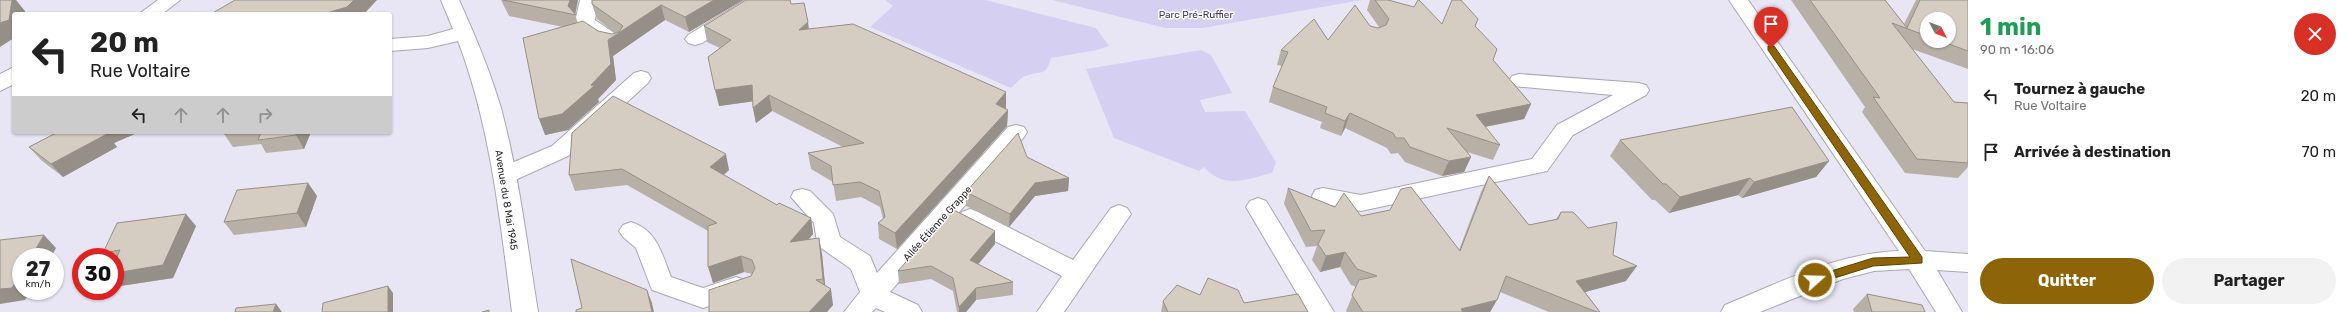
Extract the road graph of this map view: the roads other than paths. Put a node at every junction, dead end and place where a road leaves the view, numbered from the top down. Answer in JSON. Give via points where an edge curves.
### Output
{"nodes":[{"id":1,"x":171,"y":0,"type":"edge"},
{"id":2,"x":450,"y":0,"type":"edge"},
{"id":3,"x":589,"y":0,"type":"edge"},
{"id":4,"x":758,"y":0,"type":"edge"},
{"id":5,"x":1738,"y":0,"type":"edge"},
{"id":6,"x":152,"y":12,"type":"edge"},
{"id":7,"x":464,"y":32,"type":"junction"},
{"id":8,"x":696,"y":39,"type":"dead end"},
{"id":9,"x":616,"y":43,"type":"edge"},
{"id":10,"x":392,"y":45,"type":"edge"},
{"id":11,"x":12,"y":75,"type":"edge"},
{"id":12,"x":641,"y":78,"type":"dead end"},
{"id":13,"x":1519,"y":81,"type":"dead end"},
{"id":14,"x":0,"y":84,"type":"edge"},
{"id":15,"x":1016,"y":132,"type":"dead end"},
{"id":16,"x":505,"y":175,"type":"junction"},
{"id":17,"x":1323,"y":196,"type":"dead end"},
{"id":18,"x":802,"y":197,"type":"dead end"},
{"id":19,"x":1258,"y":207,"type":"dead end"},
{"id":20,"x":951,"y":209,"type":"junction"},
{"id":21,"x":1119,"y":214,"type":"dead end"},
{"id":22,"x":631,"y":230,"type":"dead end"},
{"id":23,"x":1918,"y":260,"type":"junction"},
{"id":24,"x":1968,"y":263,"type":"edge"},
{"id":25,"x":1077,"y":273,"type":"junction"},
{"id":26,"x":745,"y":283,"type":"edge"},
{"id":27,"x":865,"y":304,"type":"edge"},
{"id":28,"x":525,"y":312,"type":"edge"},
{"id":29,"x":909,"y":312,"type":"edge"},
{"id":30,"x":1050,"y":312,"type":"edge"},
{"id":31,"x":1321,"y":312,"type":"edge"},
{"id":32,"x":1734,"y":312,"type":"edge"},
{"id":33,"x":1949,"y":312,"type":"edge"}],
"edges":[{"from":1,"to":6,"type":"street"},
{"from":2,"to":7,"type":"street","name":"Avenue du 8 Mai 1945"},
{"from":3,"to":9,"type":"street","via":[[585,22]]},
{"from":4,"to":8,"type":"street"},
{"from":5,"to":23,"type":"street"},
{"from":7,"to":10,"type":"street","via":[[451,37]]},
{"from":7,"to":16,"type":"street","name":"Avenue du 8 Mai 1945","via":[[490,108]]},
{"from":11,"to":14,"type":"street"},
{"from":12,"to":16,"type":"street","via":[[560,151]]},
{"from":13,"to":17,"type":"street","via":[[1639,90],[1565,130],[1539,165],[1361,203]]},
{"from":15,"to":20,"type":"street","name":"Allée Étienne Grappe"},
{"from":16,"to":28,"type":"street","name":"Avenue du 8 Mai 1945"},
{"from":18,"to":27,"type":"street","via":[[825,220],[829,242],[861,263]]},
{"from":19,"to":31,"type":"street"},
{"from":20,"to":25,"type":"street"},
{"from":20,"to":27,"type":"street","name":"Allée Étienne Grappe"},
{"from":21,"to":25,"type":"street"},
{"from":22,"to":26,"type":"street","via":[[646,243],[661,283],[702,298]]},
{"from":23,"to":24,"type":"street"},
{"from":23,"to":32,"type":"street","via":[[1862,264],[1829,274]]},
{"from":23,"to":33,"type":"street"},
{"from":25,"to":30,"type":"street"},
{"from":27,"to":29,"type":"street"}]}
